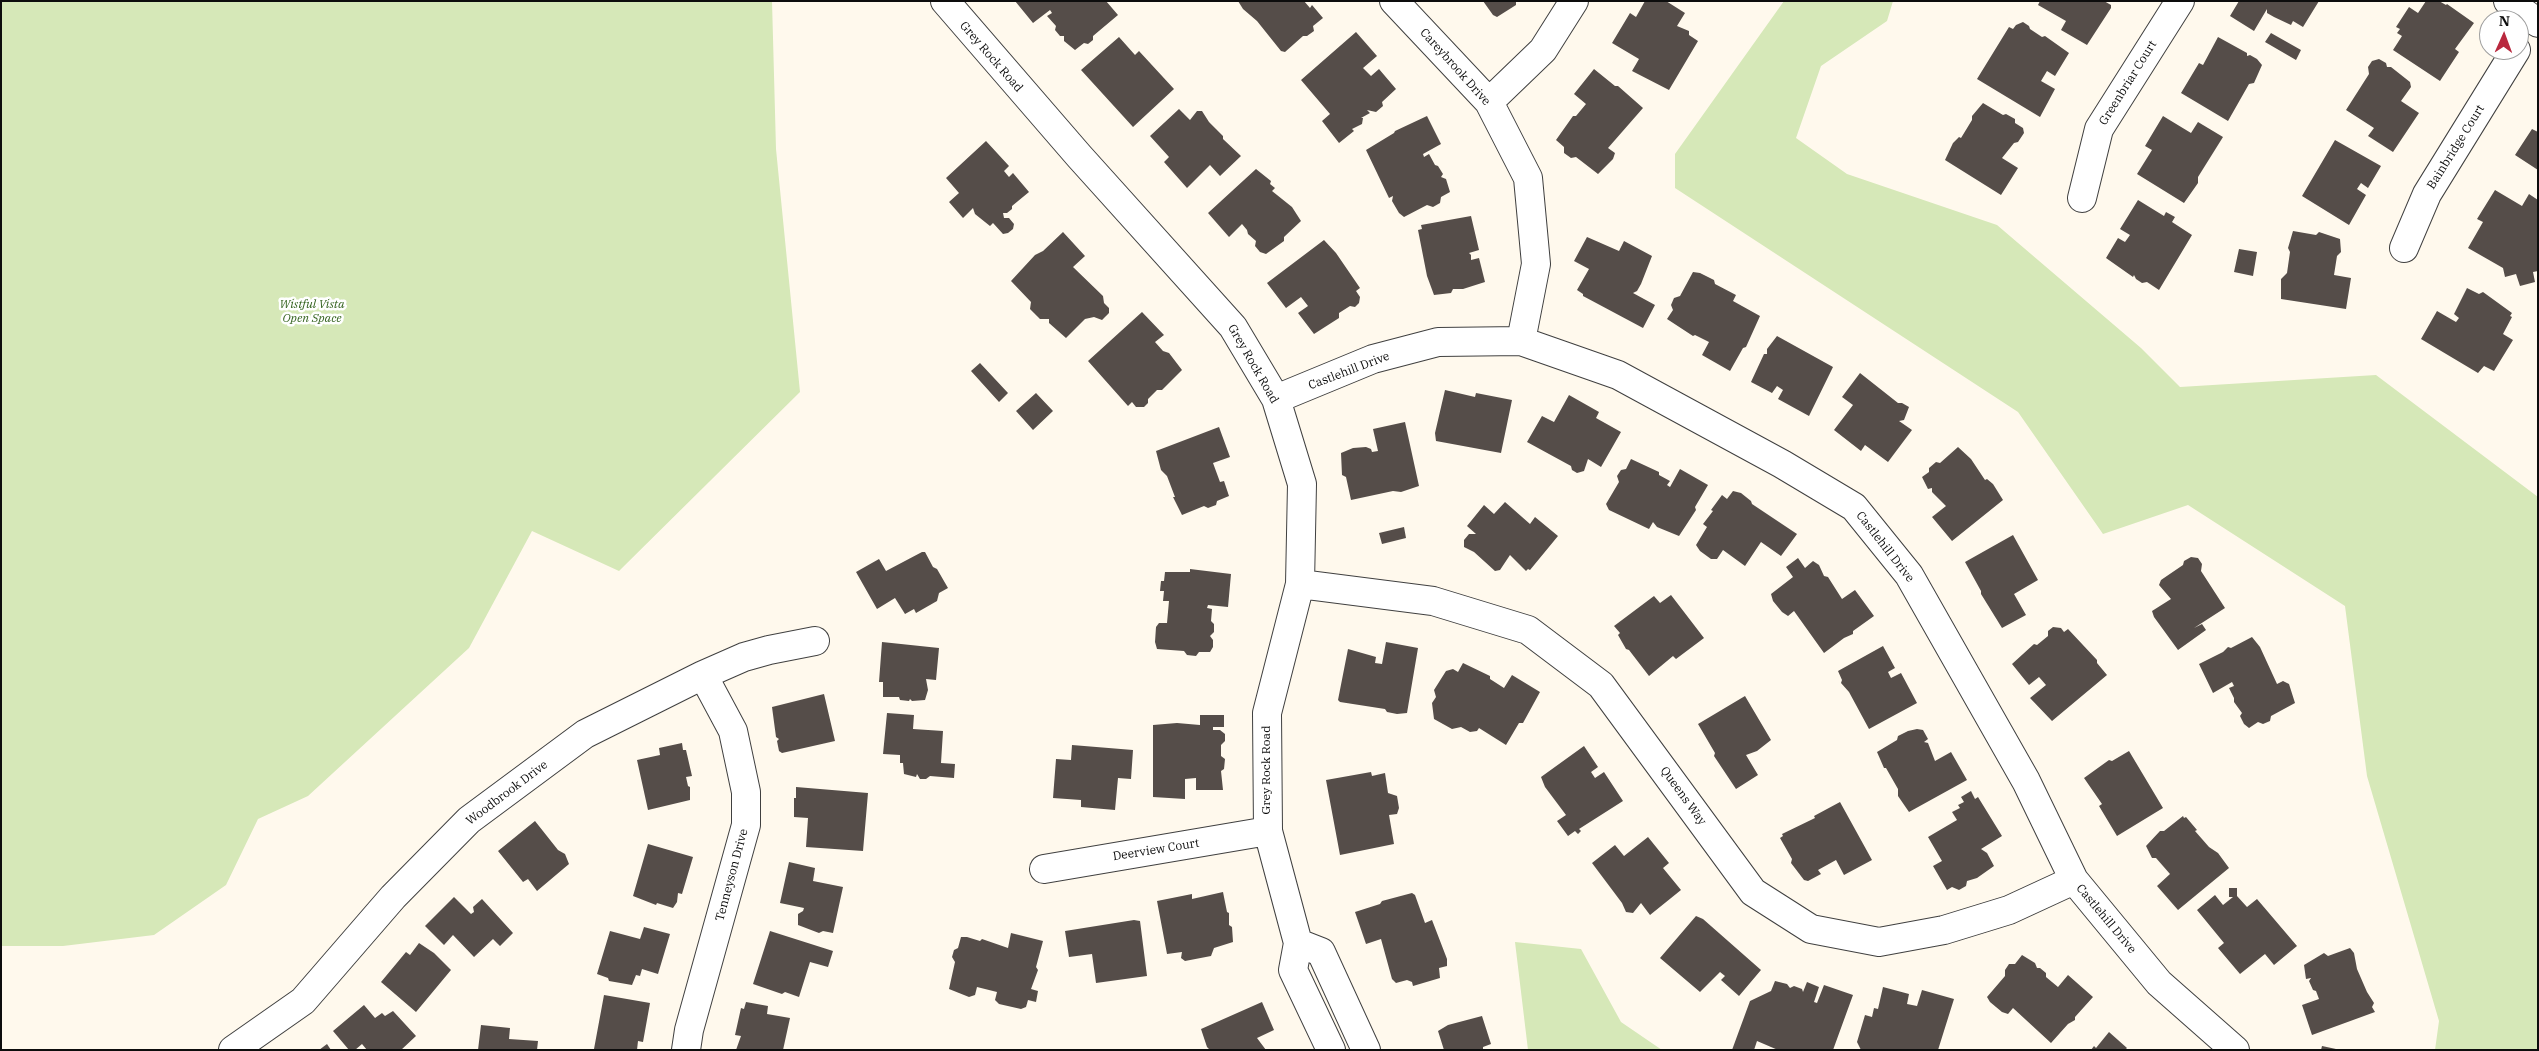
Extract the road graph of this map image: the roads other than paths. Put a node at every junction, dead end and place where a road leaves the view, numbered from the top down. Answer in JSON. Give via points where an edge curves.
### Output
{"nodes":[{"id":1,"x":944,"y":1,"type":"edge"},
{"id":2,"x":1394,"y":1,"type":"edge"},
{"id":3,"x":1574,"y":1,"type":"edge"},
{"id":4,"x":2180,"y":1,"type":"edge"},
{"id":5,"x":2508,"y":1,"type":"edge"},
{"id":6,"x":2536,"y":22,"type":"edge"},
{"id":7,"x":2510,"y":60,"type":"edge"},
{"id":8,"x":1489,"y":102,"type":"junction"},
{"id":9,"x":2082,"y":198,"type":"dead end"},
{"id":10,"x":2404,"y":248,"type":"dead end"},
{"id":11,"x":1521,"y":340,"type":"junction"},
{"id":12,"x":1276,"y":399,"type":"junction"},
{"id":13,"x":1300,"y":584,"type":"junction"},
{"id":14,"x":815,"y":641,"type":"dead end"},
{"id":15,"x":703,"y":675,"type":"junction"},
{"id":16,"x":1268,"y":831,"type":"junction"},
{"id":17,"x":1044,"y":868,"type":"dead end"},
{"id":18,"x":2074,"y":880,"type":"junction"},
{"id":19,"x":1298,"y":943,"type":"junction"},
{"id":20,"x":233,"y":1050,"type":"edge"},
{"id":21,"x":686,"y":1050,"type":"edge"},
{"id":22,"x":1331,"y":1050,"type":"edge"},
{"id":23,"x":1366,"y":1050,"type":"edge"},
{"id":24,"x":2235,"y":1050,"type":"edge"}],
"edges":[{"from":1,"to":12,"type":"street","name":"Grey Rock Road","via":[[1233,327]]},
{"from":2,"to":8,"type":"street","name":"Careybrook Drive"},
{"from":3,"to":8,"type":"street","via":[[1543,50]]},
{"from":4,"to":9,"type":"street","name":"Greenbriar Court","via":[[2099,129]]},
{"from":5,"to":6,"type":"street"},
{"from":7,"to":10,"type":"street","name":"Bainbridge Court","via":[[2427,194]]},
{"from":8,"to":11,"type":"street","name":"Careybrook Drive","via":[[1528,178],[1536,264]]},
{"from":11,"to":12,"type":"street","name":"Castlehill Drive","via":[[1438,342],[1373,359]]},
{"from":11,"to":18,"type":"street","name":"Castlehill Drive","via":[[1618,375],[1854,507],[1909,575],[2026,781]]},
{"from":12,"to":13,"type":"street","name":"Grey Rock Road","via":[[1302,484]]},
{"from":13,"to":16,"type":"street","name":"Grey Rock Road","via":[[1267,713]]},
{"from":13,"to":18,"type":"street","name":"Queens Way","via":[[1433,602],[1528,630],[1601,685],[1753,892],[1811,929],[1879,942],[1944,930],[2009,910]]},
{"from":14,"to":15,"type":"street","name":"Woodbrook Drive","via":[[768,650]]},
{"from":15,"to":20,"type":"street","name":"Woodbrook Drive","via":[[585,734],[469,820],[393,897],[303,1002]]},
{"from":15,"to":21,"type":"street","name":"Tenneyson Drive","via":[[734,732],[746,792],[746,825]]},
{"from":16,"to":17,"type":"street","name":"Deerview Court"},
{"from":16,"to":19,"type":"street","name":"Grey Rock Road"},
{"from":18,"to":24,"type":"street","name":"Castlehill Drive","via":[[2159,983]]},
{"from":19,"to":22,"type":"street","name":"Grey Rock Road","via":[[1294,970]]},
{"from":19,"to":23,"type":"street","via":[[1321,952]]}]}
